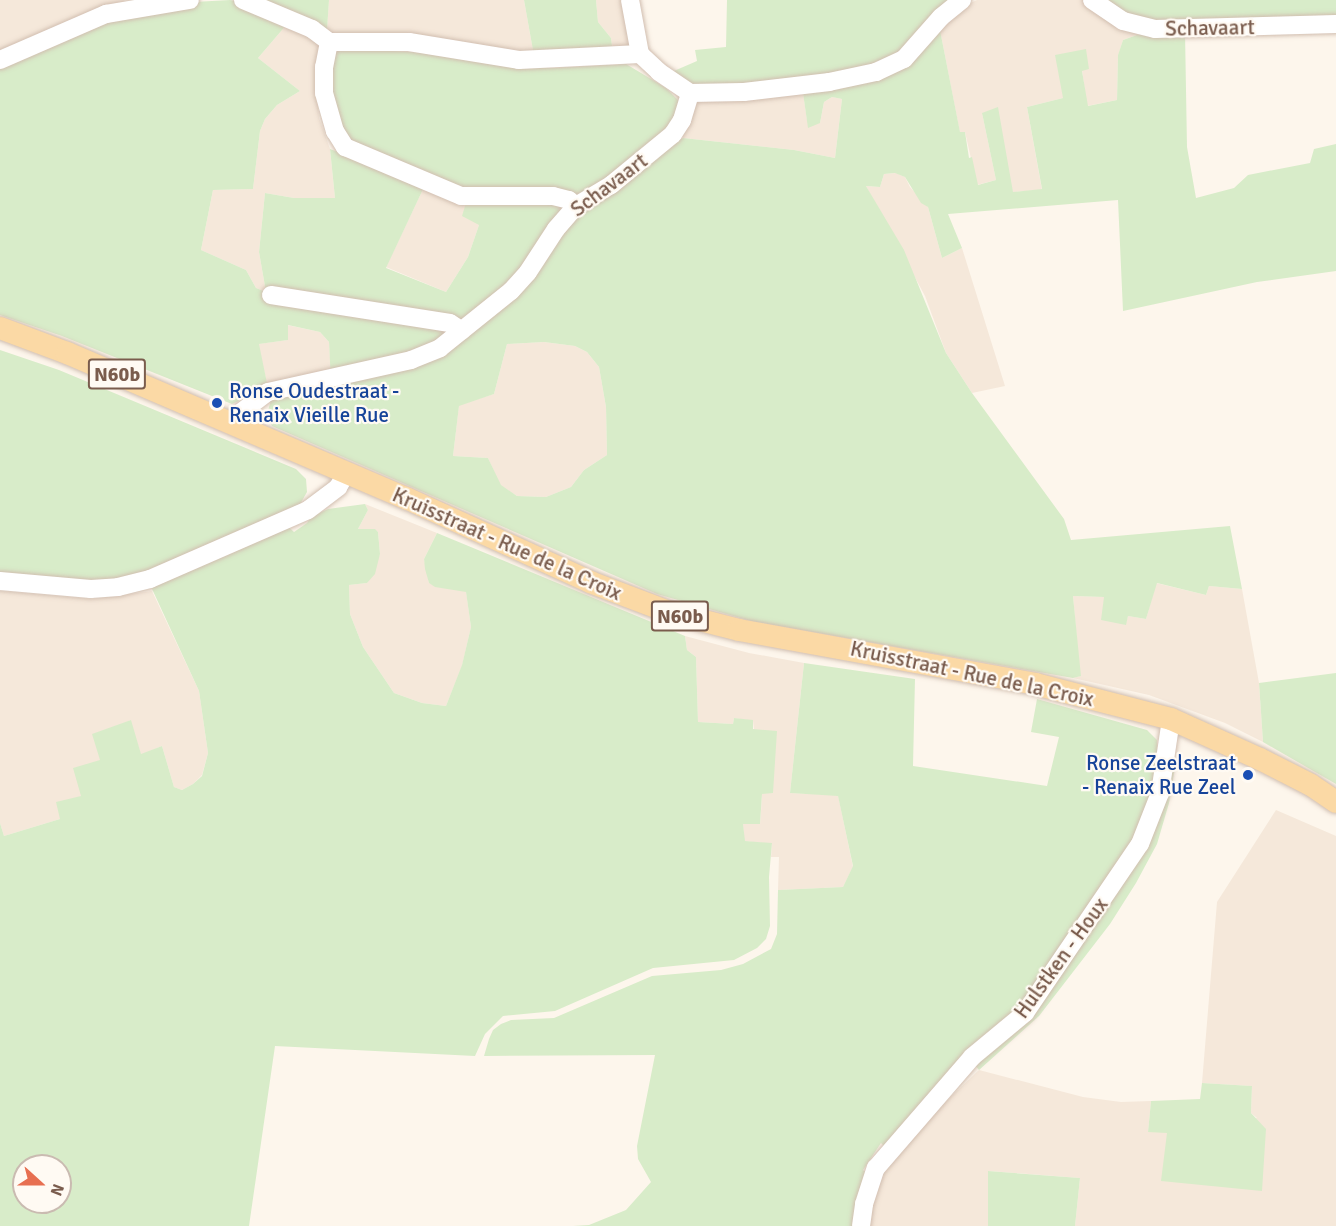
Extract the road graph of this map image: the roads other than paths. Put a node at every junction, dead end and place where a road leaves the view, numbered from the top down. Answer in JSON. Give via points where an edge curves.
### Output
{"nodes":[{"id":1,"x":190,"y":0,"type":"edge"},
{"id":2,"x":243,"y":0,"type":"edge"},
{"id":3,"x":630,"y":0,"type":"edge"},
{"id":4,"x":962,"y":0,"type":"edge"},
{"id":5,"x":1092,"y":0,"type":"edge"},
{"id":6,"x":1336,"y":24,"type":"edge"},
{"id":7,"x":329,"y":42,"type":"junction"},
{"id":8,"x":640,"y":54,"type":"junction"},
{"id":9,"x":0,"y":60,"type":"edge"},
{"id":10,"x":690,"y":93,"type":"junction"},
{"id":11,"x":576,"y":206,"type":"junction"},
{"id":12,"x":271,"y":296,"type":"dead end"},
{"id":13,"x":0,"y":328,"type":"edge"},
{"id":14,"x":462,"y":330,"type":"junction"},
{"id":15,"x":231,"y":424,"type":"junction"},
{"id":16,"x":346,"y":474,"type":"junction"},
{"id":17,"x":0,"y":581,"type":"edge"},
{"id":18,"x":1171,"y":719,"type":"junction"},
{"id":19,"x":1336,"y":802,"type":"edge"},
{"id":20,"x":861,"y":1226,"type":"edge"}],
"edges":[{"from":1,"to":9,"type":"street","via":[[106,14]]},
{"from":2,"to":7,"type":"street","via":[[312,29]]},
{"from":3,"to":8,"type":"street"},
{"from":4,"to":10,"type":"street","via":[[941,17],[904,59],[885,69],[782,88]]},
{"from":5,"to":6,"type":"street","name":"Schavaart","via":[[1123,21],[1155,29]]},
{"from":7,"to":8,"type":"street","via":[[409,42],[519,60]]},
{"from":7,"to":11,"type":"street","via":[[324,93],[335,130],[345,147],[461,196],[552,196]]},
{"from":8,"to":10,"type":"street"},
{"from":10,"to":11,"type":"street","name":"Schavaart","via":[[673,134],[611,185]]},
{"from":11,"to":14,"type":"street","name":"Schavaart","via":[[511,291]]},
{"from":12,"to":14,"type":"street","via":[[450,323]]},
{"from":13,"to":15,"type":"main road","name":"Kruisstraat - Rue de la Croix","number":"N60b"},
{"from":14,"to":15,"type":"street","name":"Schavaart","via":[[440,348],[411,360],[268,392]]},
{"from":15,"to":16,"type":"main road","name":"Kruisstraat - Rue de la Croix","number":"N60b"},
{"from":16,"to":17,"type":"street","via":[[338,487],[308,510],[150,579],[91,590]]},
{"from":16,"to":18,"type":"main road","name":"Kruisstraat - Rue de la Croix","number":"N60b","via":[[590,582],[708,624],[1035,684]]},
{"from":18,"to":19,"type":"main road","name":"Kruisstraat - Rue de la Croix","number":"N60b","via":[[1260,759]]},
{"from":18,"to":20,"type":"street","name":"Hulstken - Houx","via":[[1160,793],[1140,844],[1025,1013],[972,1057],[876,1168]]}]}
